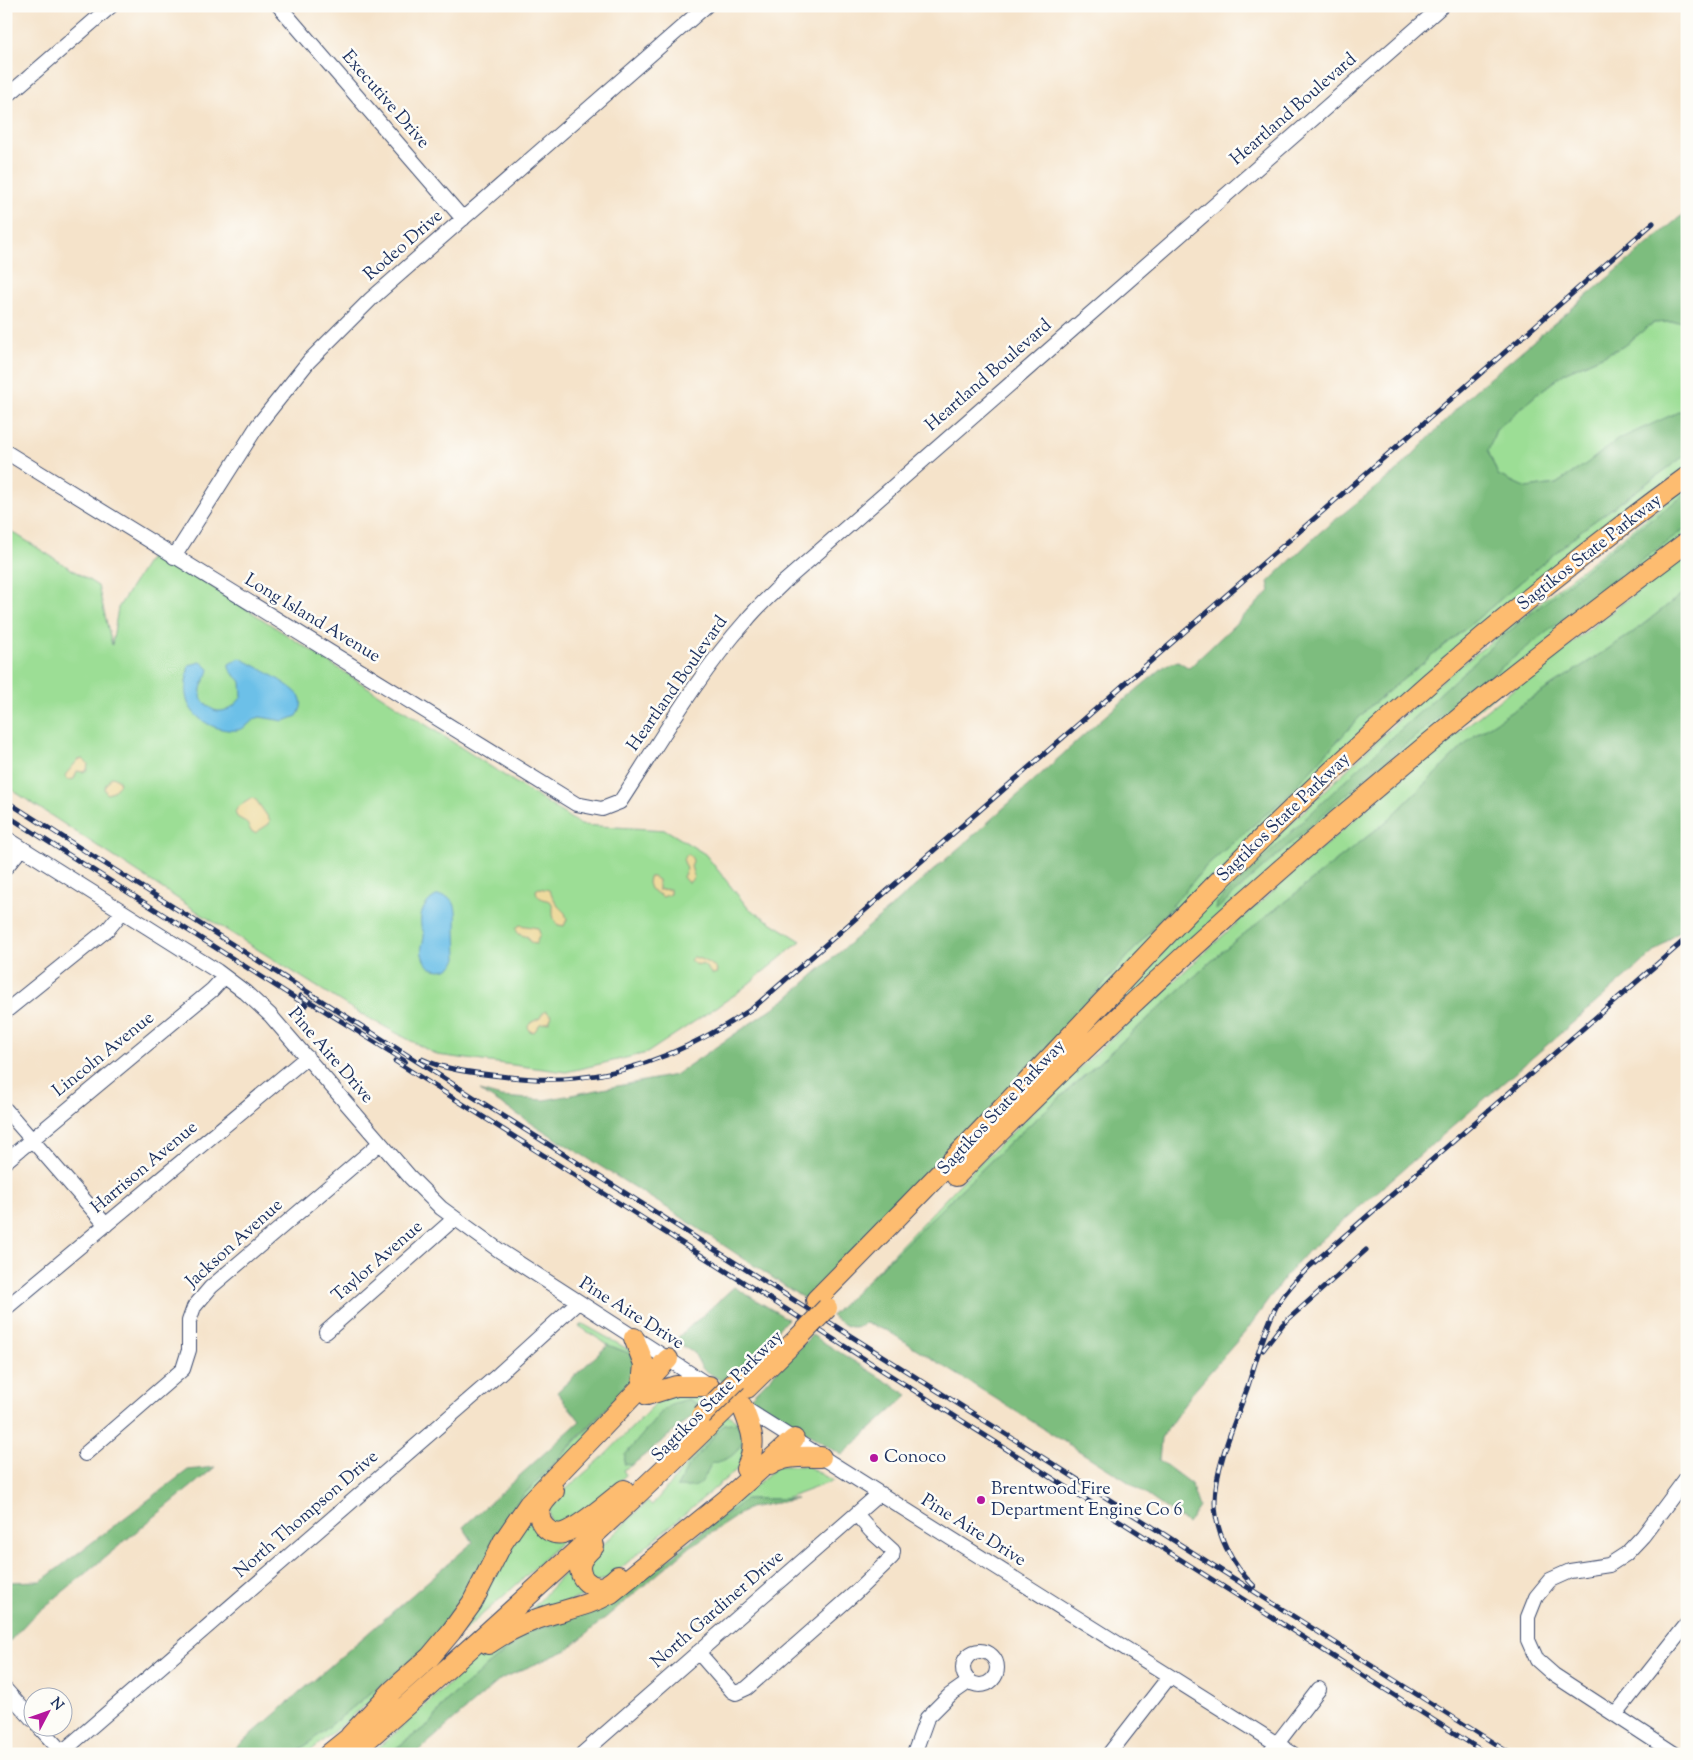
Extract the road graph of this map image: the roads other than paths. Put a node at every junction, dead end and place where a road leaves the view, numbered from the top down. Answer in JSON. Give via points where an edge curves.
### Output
{"nodes":[{"id":1,"x":111,"y":6,"type":"edge"},
{"id":2,"x":279,"y":6,"type":"edge"},
{"id":3,"x":706,"y":6,"type":"edge"},
{"id":4,"x":1442,"y":6,"type":"edge"},
{"id":5,"x":6,"y":97,"type":"edge"},
{"id":6,"x":464,"y":219,"type":"junction"},
{"id":7,"x":6,"y":452,"type":"edge"},
{"id":8,"x":1687,"y":477,"type":"edge"},
{"id":9,"x":1687,"y":542,"type":"edge"},
{"id":10,"x":174,"y":557,"type":"junction"},
{"id":11,"x":602,"y":808,"type":"joint"},
{"id":12,"x":6,"y":838,"type":"edge"},
{"id":13,"x":22,"y":848,"type":"junction"},
{"id":14,"x":6,"y":867,"type":"edge"},
{"id":15,"x":122,"y":912,"type":"junction"},
{"id":16,"x":224,"y":977,"type":"junction"},
{"id":17,"x":6,"y":1011,"type":"edge"},
{"id":18,"x":307,"y":1057,"type":"junction"},
{"id":19,"x":6,"y":1110,"type":"edge"},
{"id":20,"x":32,"y":1139,"type":"junction"},
{"id":21,"x":380,"y":1143,"type":"junction"},
{"id":22,"x":6,"y":1161,"type":"edge"},
{"id":23,"x":454,"y":1219,"type":"junction"},
{"id":24,"x":106,"y":1225,"type":"junction"},
{"id":25,"x":578,"y":1302,"type":"junction"},
{"id":26,"x":821,"y":1304,"type":"junction"},
{"id":27,"x":6,"y":1308,"type":"edge"},
{"id":28,"x":326,"y":1332,"type":"dead end"},
{"id":29,"x":634,"y":1338,"type":"junction"},
{"id":30,"x":672,"y":1362,"type":"junction"},
{"id":31,"x":709,"y":1386,"type":"junction"},
{"id":32,"x":645,"y":1390,"type":"junction"},
{"id":33,"x":742,"y":1392,"type":"junction"},
{"id":34,"x":791,"y":1437,"type":"junction"},
{"id":35,"x":85,"y":1454,"type":"dead end"},
{"id":36,"x":821,"y":1457,"type":"junction"},
{"id":37,"x":746,"y":1476,"type":"junction"},
{"id":38,"x":1687,"y":1477,"type":"edge"},
{"id":39,"x":879,"y":1494,"type":"junction"},
{"id":40,"x":625,"y":1498,"type":"junction"},
{"id":41,"x":856,"y":1514,"type":"junction"},
{"id":42,"x":1687,"y":1624,"type":"edge"},
{"id":43,"x":698,"y":1652,"type":"junction"},
{"id":44,"x":1169,"y":1677,"type":"junction"},
{"id":45,"x":435,"y":1680,"type":"junction"},
{"id":46,"x":970,"y":1681,"type":"dead end"},
{"id":47,"x":1319,"y":1689,"type":"dead end"},
{"id":48,"x":6,"y":1690,"type":"edge"},
{"id":49,"x":22,"y":1708,"type":"edge"},
{"id":50,"x":1615,"y":1715,"type":"junction"},
{"id":51,"x":48,"y":1738,"type":"edge"},
{"id":52,"x":349,"y":1746,"type":"edge"},
{"id":53,"x":1273,"y":1749,"type":"edge"},
{"id":54,"x":61,"y":1753,"type":"edge"},
{"id":55,"x":329,"y":1754,"type":"edge"},
{"id":56,"x":582,"y":1754,"type":"edge"},
{"id":57,"x":914,"y":1754,"type":"edge"},
{"id":58,"x":1109,"y":1754,"type":"edge"},
{"id":59,"x":1292,"y":1754,"type":"edge"},
{"id":60,"x":1676,"y":1754,"type":"edge"}],
"edges":[{"from":1,"to":5,"type":"street"},
{"from":2,"to":6,"type":"street","name":"Executive Drive"},
{"from":3,"to":6,"type":"street","name":"Rodeo Drive"},
{"from":4,"to":11,"type":"street","name":"Heartland Boulevard","via":[[783,582],[720,653],[620,802]]},
{"from":6,"to":10,"type":"street","name":"Rodeo Drive","via":[[371,299],[309,361],[258,426]]},
{"from":7,"to":10,"type":"street","name":"Long Island Avenue"},
{"from":8,"to":26,"type":"highway","name":"Sagtikos State Parkway","via":[[1534,595],[1420,690],[1346,758],[1225,875]]},
{"from":9,"to":26,"type":"highway","name":"Sagtikos State Parkway","via":[[1457,720],[1246,900],[1079,1054]]},
{"from":10,"to":11,"type":"street","name":"Long Island Avenue","via":[[576,804]]},
{"from":12,"to":13,"type":"street","name":"Pine Aire Drive"},
{"from":13,"to":14,"type":"street"},
{"from":13,"to":15,"type":"street","name":"Pine Aire Drive"},
{"from":15,"to":16,"type":"street","name":"Pine Aire Drive"},
{"from":15,"to":17,"type":"street","via":[[109,928]]},
{"from":16,"to":18,"type":"street","name":"Pine Aire Drive","via":[[254,999]]},
{"from":16,"to":20,"type":"street","name":"Lincoln Avenue"},
{"from":18,"to":21,"type":"street","name":"Pine Aire Drive"},
{"from":18,"to":24,"type":"street","name":"Harrison Avenue"},
{"from":19,"to":20,"type":"street"},
{"from":20,"to":22,"type":"street","name":"Lincoln Avenue"},
{"from":20,"to":24,"type":"street"},
{"from":21,"to":23,"type":"street","name":"Pine Aire Drive"},
{"from":21,"to":35,"type":"street","name":"Jackson Avenue","via":[[211,1286],[194,1307],[189,1321],[189,1350],[183,1369]]},
{"from":23,"to":25,"type":"street","name":"Pine Aire Drive"},
{"from":23,"to":28,"type":"street","name":"Taylor Avenue"},
{"from":24,"to":27,"type":"street","name":"Harrison Avenue"},
{"from":25,"to":29,"type":"street","name":"Pine Aire Drive"},
{"from":25,"to":54,"type":"street","name":"North Thompson Drive"},
{"from":26,"to":33,"type":"highway","name":"Sagtikos State Parkway"},
{"from":29,"to":30,"type":"street","name":"Pine Aire Drive"},
{"from":29,"to":32,"type":"highway","via":[[644,1364]]},
{"from":30,"to":31,"type":"street","name":"Pine Aire Drive"},
{"from":30,"to":32,"type":"highway"},
{"from":31,"to":32,"type":"highway"},
{"from":31,"to":33,"type":"street","name":"Pine Aire Drive"},
{"from":32,"to":40,"type":"highway","via":[[548,1496],[541,1506],[540,1520],[548,1531],[563,1533]]},
{"from":32,"to":52,"type":"highway","via":[[544,1487],[520,1516],[472,1603],[440,1646],[393,1690]]},
{"from":33,"to":34,"type":"street","name":"Pine Aire Drive"},
{"from":33,"to":37,"type":"highway","via":[[754,1443]]},
{"from":33,"to":40,"type":"highway","name":"Sagtikos State Parkway","bridge":true,"via":[[706,1420]]},
{"from":34,"to":36,"type":"street","name":"Pine Aire Drive"},
{"from":34,"to":37,"type":"highway"},
{"from":36,"to":37,"type":"highway","via":[[784,1459]]},
{"from":36,"to":39,"type":"street","name":"Pine Aire Drive"},
{"from":37,"to":40,"type":"highway","via":[[614,1580],[605,1586],[592,1586],[581,1575],[580,1563]]},
{"from":37,"to":45,"type":"highway","via":[[611,1593],[592,1603],[518,1627],[496,1638]]},
{"from":38,"to":50,"type":"street","via":[[1626,1554],[1609,1565],[1570,1571],[1550,1580],[1536,1596],[1528,1617],[1528,1640],[1537,1660]]},
{"from":39,"to":41,"type":"street","name":"North Gardiner Drive"},
{"from":39,"to":44,"type":"street","name":"Pine Aire Drive"},
{"from":40,"to":45,"type":"highway","name":"Sagtikos State Parkway"},
{"from":40,"to":52,"type":"highway","name":"Sagtikos State Parkway","via":[[557,1554]]},
{"from":41,"to":43,"type":"street","name":"North Gardiner Drive"},
{"from":41,"to":43,"type":"street","via":[[893,1550],[892,1557],[754,1682],[741,1691],[732,1691]]},
{"from":42,"to":50,"type":"street"},
{"from":43,"to":56,"type":"street","name":"North Gardiner Drive"},
{"from":44,"to":53,"type":"street","name":"Pine Aire Drive"},
{"from":44,"to":58,"type":"street"},
{"from":45,"to":52,"type":"highway","name":"Sagtikos State Parkway"},
{"from":46,"to":57,"type":"street","via":[[927,1718]]},
{"from":47,"to":53,"type":"street"},
{"from":48,"to":49,"type":"street"},
{"from":50,"to":60,"type":"street"},
{"from":51,"to":54,"type":"street"},
{"from":52,"to":55,"type":"highway","name":"Sagtikos State Parkway"},
{"from":53,"to":59,"type":"street","name":"Pine Aire Drive"}]}
